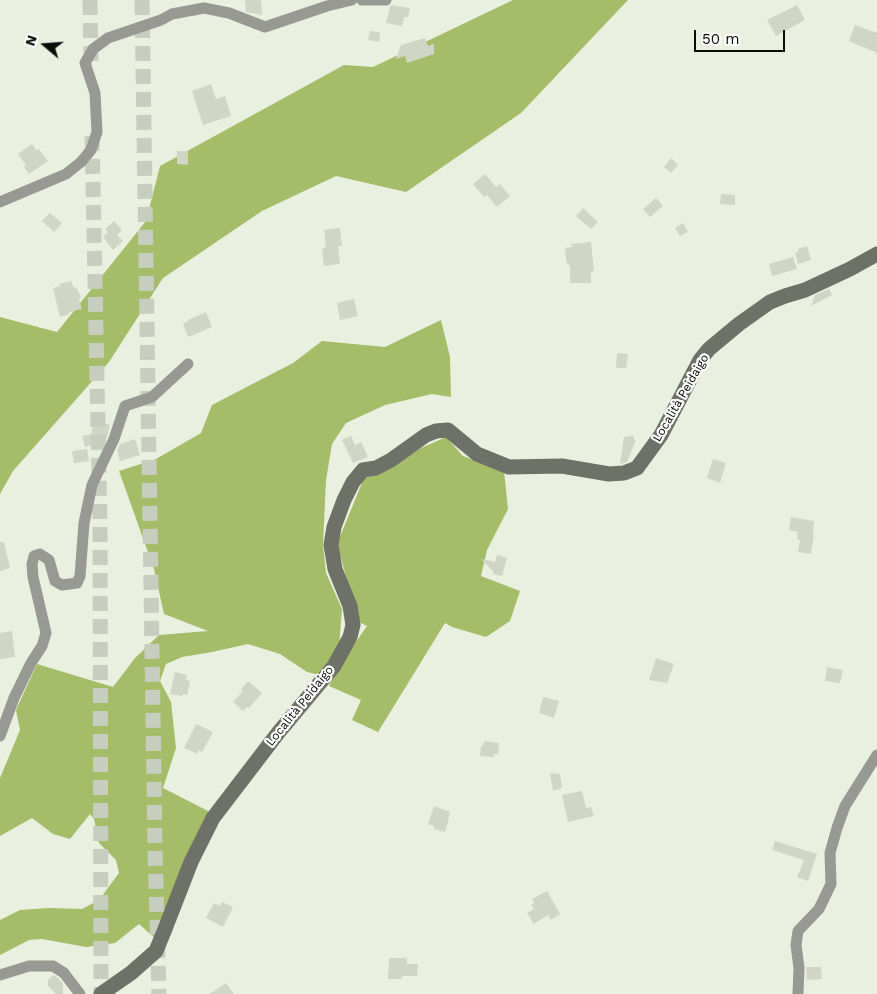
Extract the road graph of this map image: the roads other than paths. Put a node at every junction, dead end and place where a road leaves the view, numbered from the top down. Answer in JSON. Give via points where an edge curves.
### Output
{"nodes":[{"id":1,"x":352,"y":0,"type":"edge"},
{"id":2,"x":362,"y":0,"type":"edge"},
{"id":3,"x":386,"y":0,"type":"edge"},
{"id":4,"x":0,"y":202,"type":"edge"},
{"id":5,"x":877,"y":254,"type":"edge"},
{"id":6,"x":188,"y":364,"type":"dead end"},
{"id":7,"x":0,"y":736,"type":"edge"},
{"id":8,"x":877,"y":755,"type":"edge"},
{"id":9,"x":0,"y":974,"type":"edge"},
{"id":10,"x":80,"y":994,"type":"edge"},
{"id":11,"x":101,"y":994,"type":"edge"},
{"id":12,"x":798,"y":994,"type":"edge"}],
"edges":[{"from":1,"to":4,"type":"street","via":[[265,27],[229,13],[204,8],[172,14],[108,38],[93,49],[85,62],[96,112],[97,132],[91,150],[66,174]]},
{"from":2,"to":3,"type":"street"},
{"from":5,"to":11,"type":"street","name":"Località Peidaigo","via":[[805,290],[770,302],[709,349],[661,435],[637,468],[609,474],[562,466],[509,467],[477,454],[448,430],[436,430],[391,460],[363,470],[344,500],[331,546],[335,569],[354,625],[350,637],[334,666],[213,818],[191,862],[156,951]]},
{"from":6,"to":7,"type":"street","via":[[152,397],[125,406],[114,439],[92,484],[77,583],[62,585],[55,581],[49,560],[40,554],[34,556],[33,577],[46,634],[14,698]]},
{"from":8,"to":12,"type":"street","via":[[845,806],[837,828],[830,853],[831,884],[819,909],[798,931]]},
{"from":9,"to":10,"type":"street","via":[[29,966],[53,966],[64,973]]}]}
